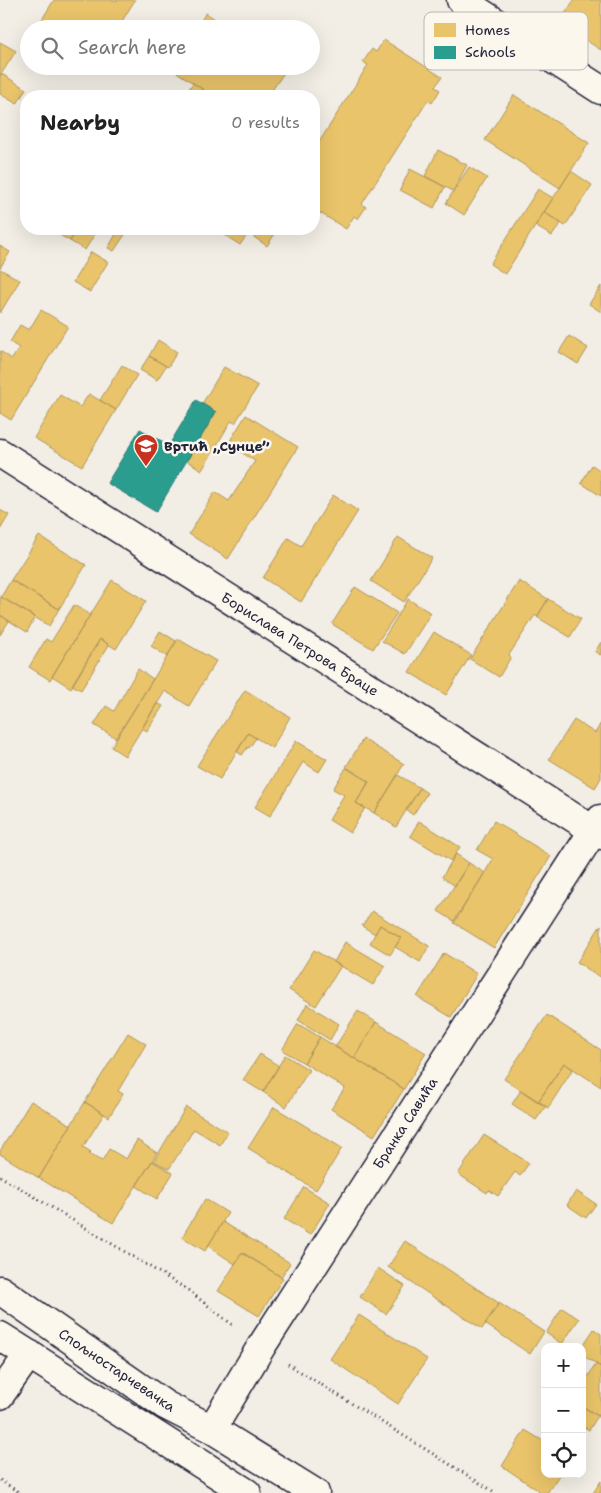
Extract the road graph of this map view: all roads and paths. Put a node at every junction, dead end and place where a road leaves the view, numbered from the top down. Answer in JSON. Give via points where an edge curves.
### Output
{"nodes":[{"id":1,"x":461,"y":0,"type":"edge"},
{"id":2,"x":480,"y":12,"type":"edge"},
{"id":3,"x":570,"y":70,"type":"edge"},
{"id":4,"x":601,"y":90,"type":"edge"},
{"id":5,"x":0,"y":453,"type":"edge"},
{"id":6,"x":599,"y":828,"type":"edge"},
{"id":7,"x":0,"y":1290,"type":"edge"},
{"id":8,"x":0,"y":1336,"type":"edge"},
{"id":9,"x":29,"y":1354,"type":"junction"},
{"id":10,"x":0,"y":1395,"type":"edge"},
{"id":11,"x":212,"y":1429,"type":"junction"},
{"id":12,"x":0,"y":1480,"type":"edge"},
{"id":13,"x":20,"y":1493,"type":"edge"},
{"id":14,"x":247,"y":1493,"type":"edge"},
{"id":15,"x":315,"y":1493,"type":"edge"}],
"edges":[{"from":1,"to":2,"type":"street"},
{"from":3,"to":4,"type":"street"},
{"from":5,"to":6,"type":"street","name":"Борислава Петрова Браце"},
{"from":6,"to":11,"type":"street","name":"Бранка Савића","via":[[261,1347]]},
{"from":7,"to":11,"type":"street","name":"Спољностарчевачка","via":[[165,1405]]},
{"from":8,"to":9,"type":"street"},
{"from":9,"to":10,"type":"street"},
{"from":9,"to":14,"type":"street"},
{"from":11,"to":15,"type":"street","name":"Спољностарчевачка"},
{"from":12,"to":13,"type":"path"}]}
